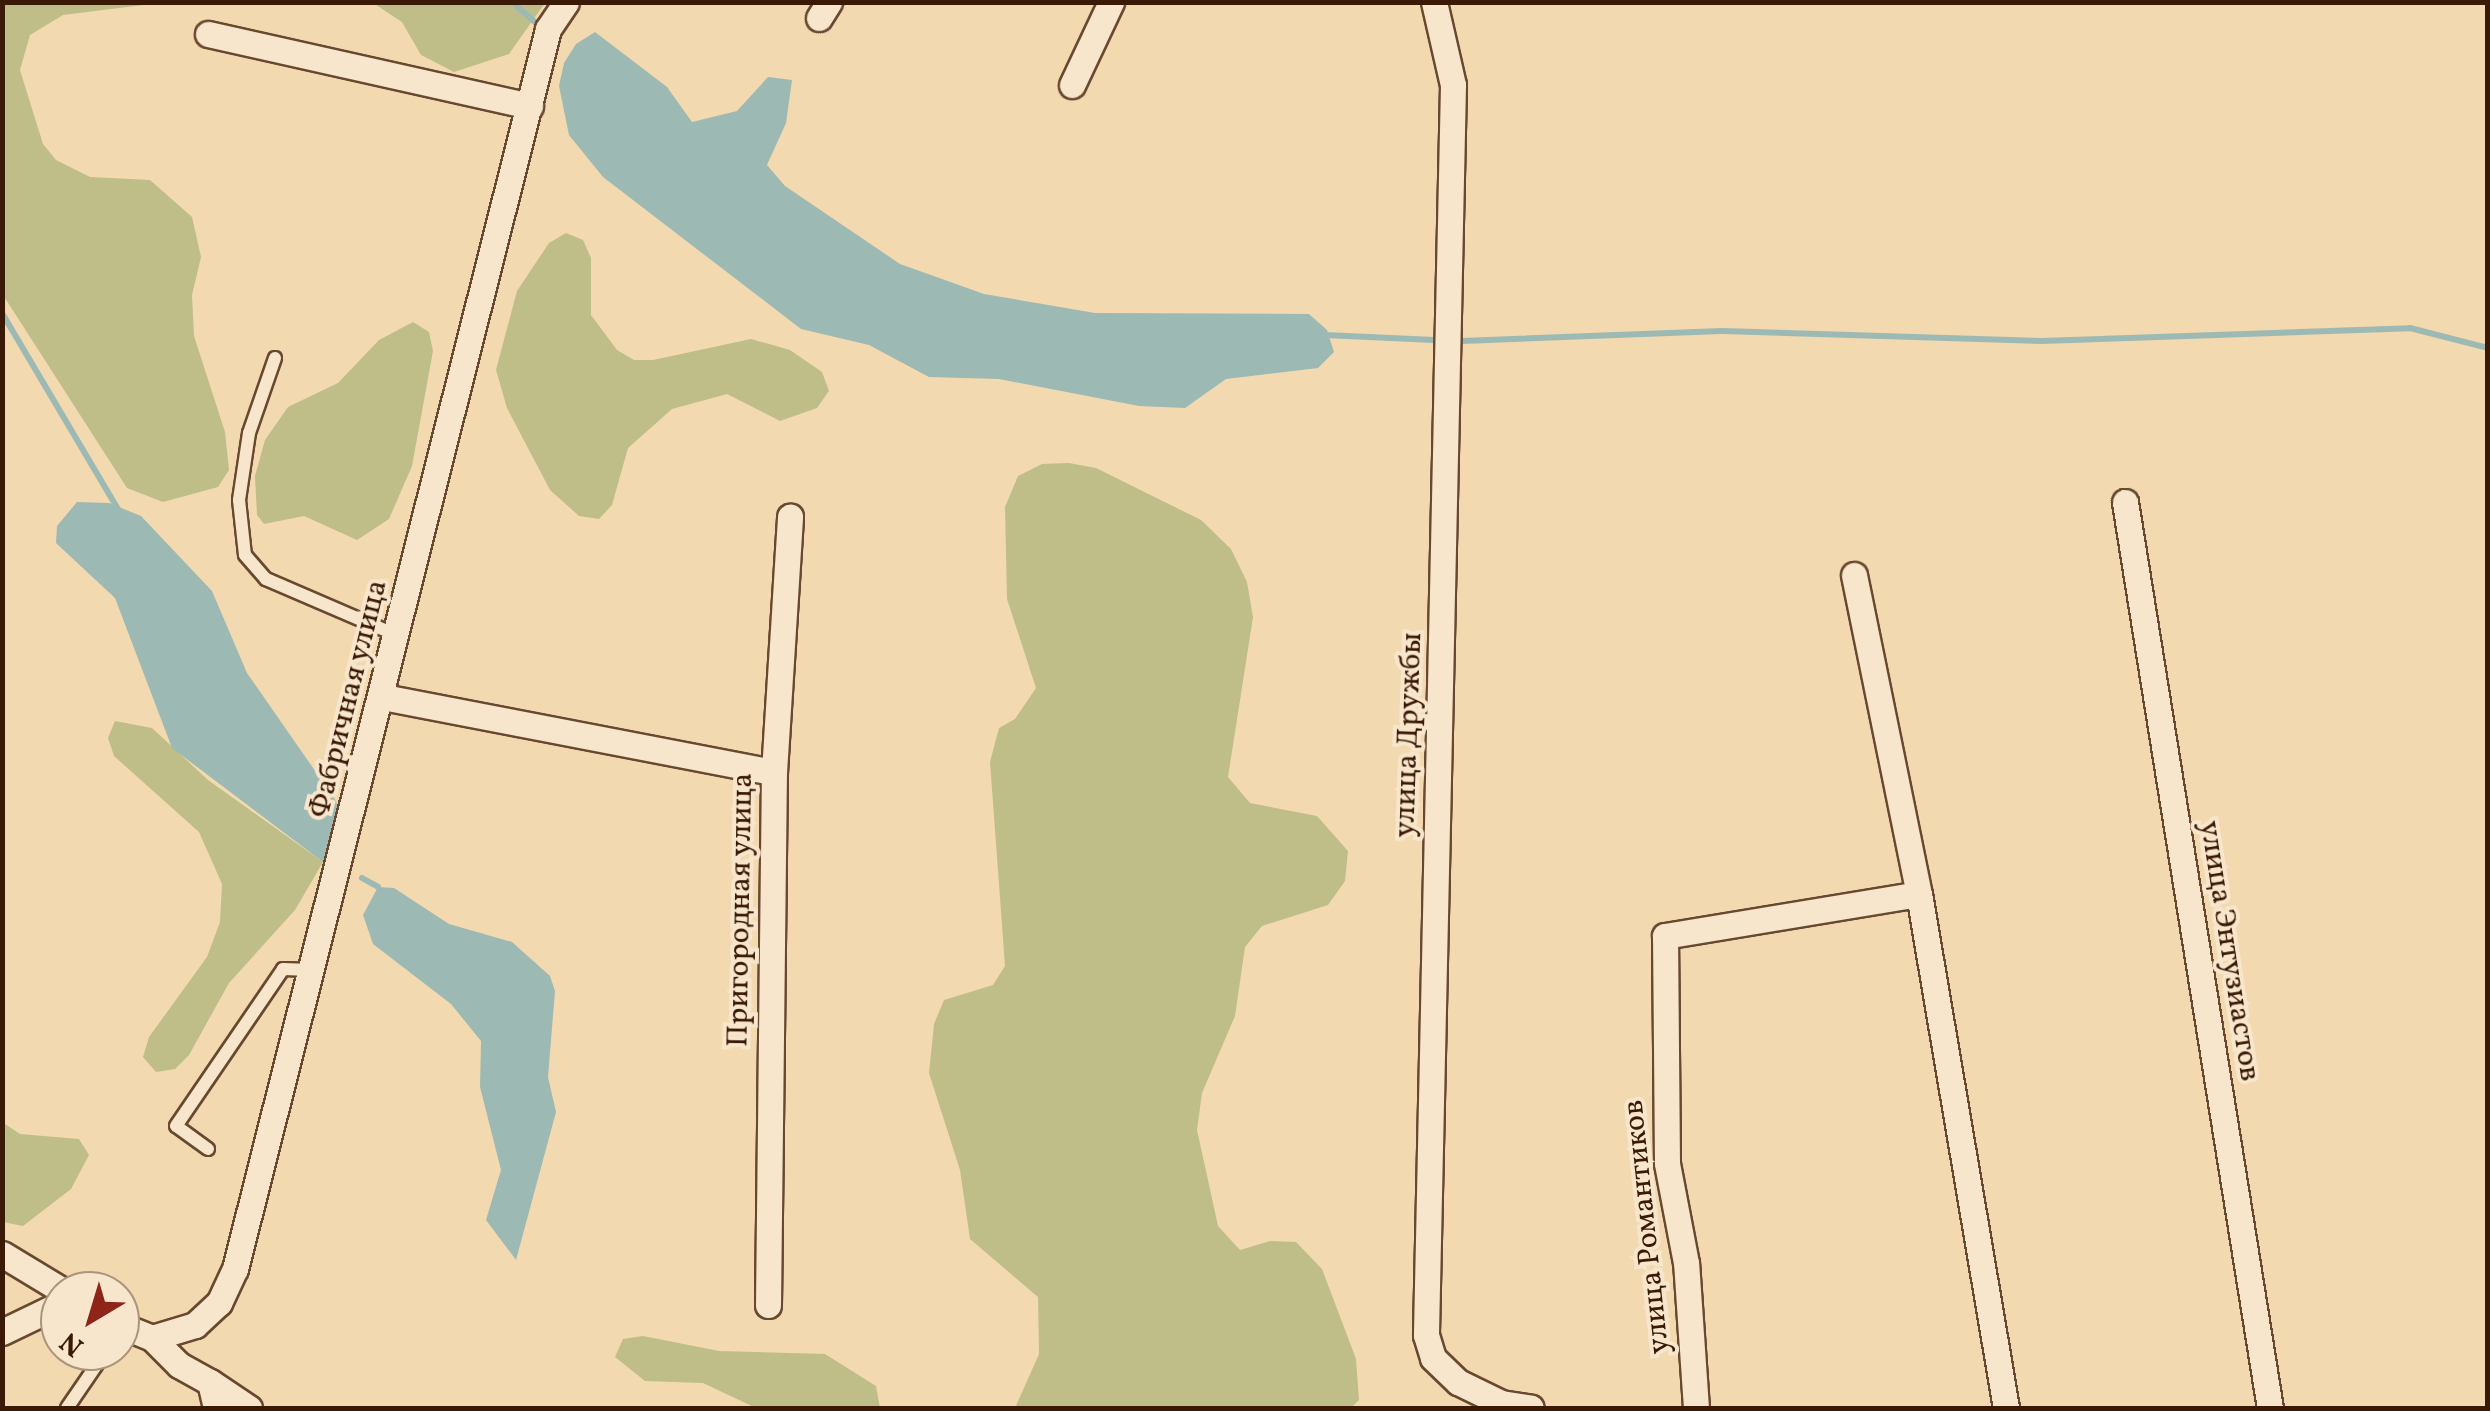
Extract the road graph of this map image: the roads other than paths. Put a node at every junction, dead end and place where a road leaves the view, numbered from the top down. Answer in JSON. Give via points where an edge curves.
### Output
{"nodes":[{"id":1,"x":566,"y":2,"type":"edge"},
{"id":2,"x":1110,"y":2,"type":"edge"},
{"id":3,"x":1434,"y":2,"type":"edge"},
{"id":4,"x":208,"y":34,"type":"dead end"},
{"id":5,"x":1072,"y":85,"type":"dead end"},
{"id":6,"x":530,"y":106,"type":"junction"},
{"id":7,"x":275,"y":358,"type":"dead end"},
{"id":8,"x":2125,"y":502,"type":"dead end"},
{"id":9,"x":790,"y":516,"type":"dead end"},
{"id":10,"x":1854,"y":575,"type":"dead end"},
{"id":11,"x":398,"y":636,"type":"junction"},
{"id":12,"x":383,"y":698,"type":"junction"},
{"id":13,"x":774,"y":772,"type":"junction"},
{"id":14,"x":1918,"y":894,"type":"junction"},
{"id":15,"x":314,"y":970,"type":"junction"},
{"id":16,"x":208,"y":1149,"type":"dead end"},
{"id":17,"x":2,"y":1254,"type":"edge"},
{"id":18,"x":40,"y":1277,"type":"edge"},
{"id":19,"x":768,"y":1306,"type":"dead end"},
{"id":20,"x":40,"y":1314,"type":"edge"},
{"id":21,"x":2,"y":1332,"type":"edge"},
{"id":22,"x":140,"y":1334,"type":"edge"},
{"id":23,"x":152,"y":1338,"type":"junction"},
{"id":24,"x":92,"y":1371,"type":"edge"},
{"id":25,"x":210,"y":1382,"type":"junction"},
{"id":26,"x":67,"y":1408,"type":"edge"},
{"id":27,"x":216,"y":1408,"type":"edge"},
{"id":28,"x":249,"y":1408,"type":"edge"},
{"id":29,"x":1531,"y":1408,"type":"edge"},
{"id":30,"x":1696,"y":1408,"type":"edge"},
{"id":31,"x":2006,"y":1408,"type":"edge"},
{"id":32,"x":2270,"y":1408,"type":"edge"}],
"edges":[{"from":1,"to":6,"type":"street","name":"Фабричная улица","via":[[548,29]]},
{"from":2,"to":5,"type":"street"},
{"from":3,"to":29,"type":"street","name":"улица Дружбы","via":[[1453,86],[1426,1335],[1434,1358],[1458,1382],[1501,1403]]},
{"from":4,"to":6,"type":"street"},
{"from":6,"to":11,"type":"street","name":"Фабричная улица"},
{"from":7,"to":11,"type":"lane","via":[[249,433],[242,483],[246,555],[266,579]]},
{"from":8,"to":32,"type":"street","name":"улица Энтузиастов"},
{"from":9,"to":13,"type":"street","name":"Пригородная улица"},
{"from":10,"to":14,"type":"street"},
{"from":11,"to":12,"type":"street","name":"Фабричная улица"},
{"from":12,"to":13,"type":"street"},
{"from":12,"to":15,"type":"street","name":"Фабричная улица"},
{"from":13,"to":19,"type":"street","name":"Пригородная улица"},
{"from":14,"to":30,"type":"street","name":"улица Романтиков","via":[[1664,936],[1667,1163],[1686,1263]]},
{"from":14,"to":31,"type":"street"},
{"from":15,"to":16,"type":"lane","via":[[283,969],[176,1126]]},
{"from":15,"to":23,"type":"street","name":"Фабричная улица","via":[[228,1287],[195,1325]]},
{"from":17,"to":18,"type":"street"},
{"from":20,"to":21,"type":"street"},
{"from":22,"to":23,"type":"street"},
{"from":23,"to":25,"type":"street","via":[[179,1365]]},
{"from":24,"to":26,"type":"lane"},
{"from":25,"to":27,"type":"street"},
{"from":25,"to":28,"type":"street"}]}
